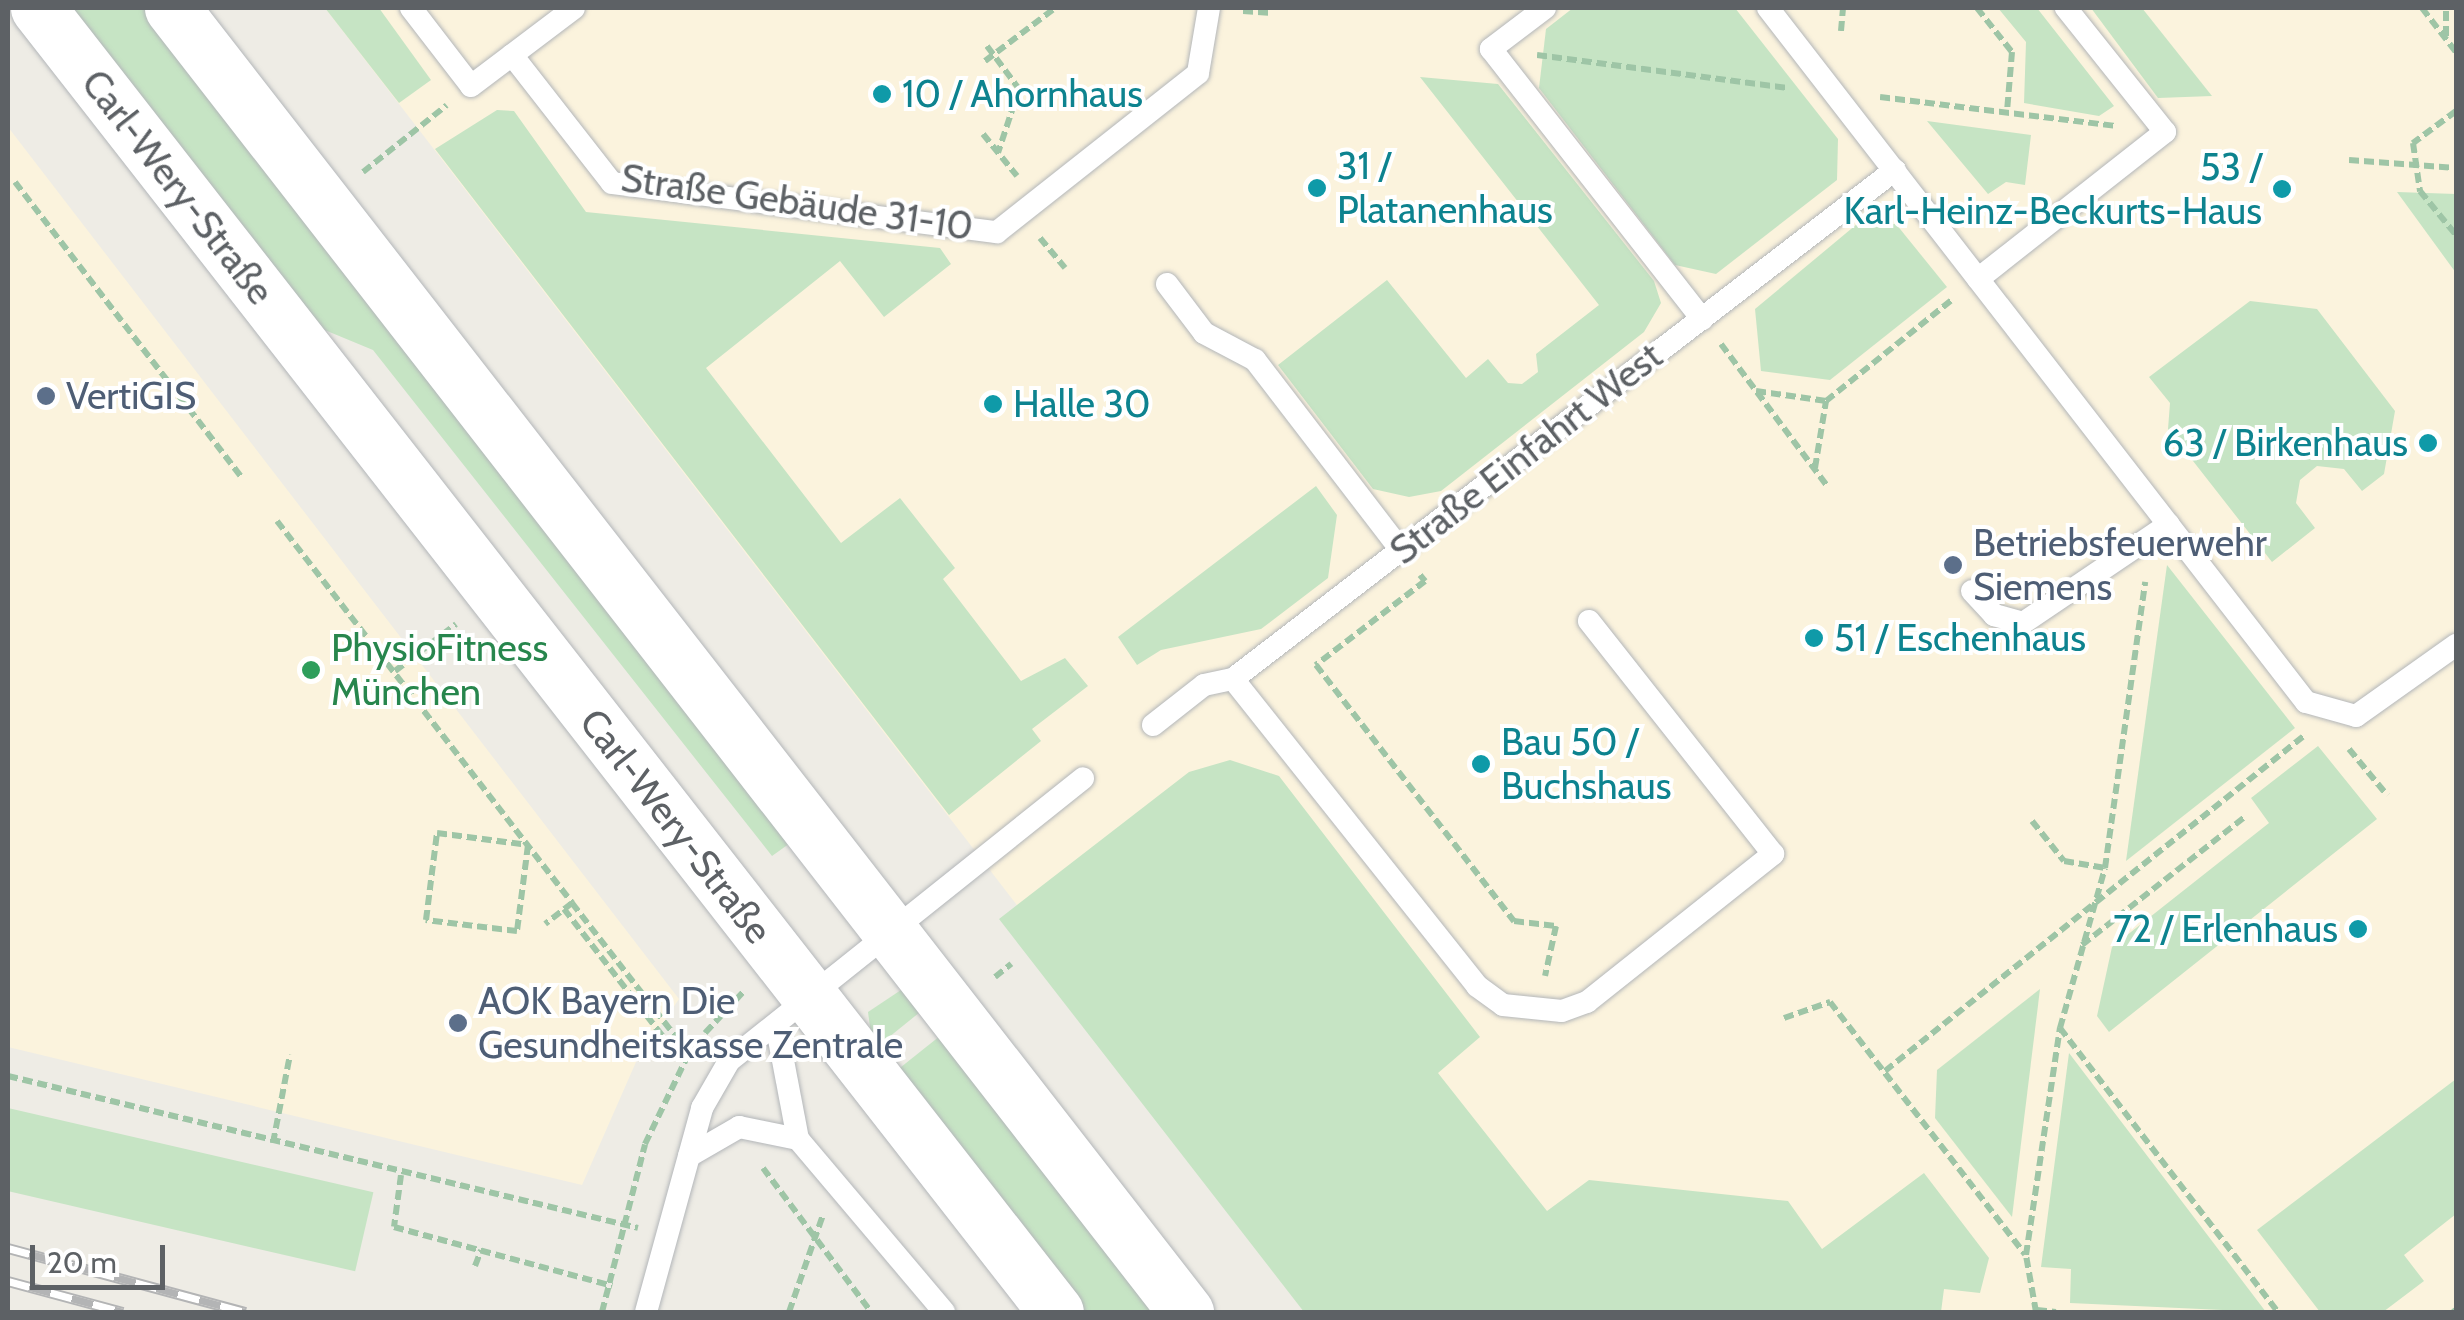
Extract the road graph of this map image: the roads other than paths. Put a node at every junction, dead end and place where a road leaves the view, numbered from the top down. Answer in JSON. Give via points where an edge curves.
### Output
{"nodes":[{"id":1,"x":38,"y":8,"type":"edge"},
{"id":2,"x":172,"y":8,"type":"edge"},
{"id":3,"x":411,"y":8,"type":"edge"},
{"id":4,"x":574,"y":8,"type":"edge"},
{"id":5,"x":1209,"y":8,"type":"edge"},
{"id":6,"x":1545,"y":8,"type":"edge"},
{"id":7,"x":1768,"y":8,"type":"edge"},
{"id":8,"x":2066,"y":8,"type":"edge"},
{"id":9,"x":512,"y":55,"type":"junction"},
{"id":10,"x":1894,"y":170,"type":"junction"},
{"id":11,"x":1978,"y":279,"type":"junction"},
{"id":12,"x":1168,"y":284,"type":"dead end"},
{"id":13,"x":1702,"y":318,"type":"junction"},
{"id":14,"x":2160,"y":530,"type":"junction"},
{"id":15,"x":1401,"y":550,"type":"junction"},
{"id":16,"x":1972,"y":591,"type":"dead end"},
{"id":17,"x":1589,"y":621,"type":"dead end"},
{"id":18,"x":2456,"y":645,"type":"edge"},
{"id":19,"x":1233,"y":679,"type":"junction"},
{"id":20,"x":1152,"y":725,"type":"dead end"},
{"id":21,"x":1083,"y":778,"type":"dead end"},
{"id":22,"x":888,"y":929,"type":"junction"},
{"id":23,"x":794,"y":1014,"type":"junction"},
{"id":24,"x":798,"y":1139,"type":"junction"},
{"id":25,"x":689,"y":1156,"type":"junction"},
{"id":26,"x":646,"y":1312,"type":"edge"},
{"id":27,"x":944,"y":1312,"type":"edge"},
{"id":28,"x":1056,"y":1312,"type":"edge"},
{"id":29,"x":1186,"y":1312,"type":"edge"}],
"edges":[{"from":1,"to":23,"type":"main road","name":"Carl-Wery-Straße"},
{"from":2,"to":22,"type":"main road"},
{"from":3,"to":9,"type":"lane","via":[[471,86]]},
{"from":4,"to":9,"type":"lane"},
{"from":5,"to":9,"type":"lane","name":"Straße Gebäude 31-10","via":[[1198,72],[997,232],[612,183]]},
{"from":6,"to":13,"type":"lane","via":[[1491,49]]},
{"from":7,"to":10,"type":"lane"},
{"from":8,"to":11,"type":"lane","via":[[2165,132]]},
{"from":10,"to":11,"type":"lane"},
{"from":10,"to":13,"type":"lane","name":"Straße Einfahrt West"},
{"from":11,"to":14,"type":"lane"},
{"from":12,"to":15,"type":"lane","via":[[1204,334],[1255,360]]},
{"from":13,"to":15,"type":"lane","name":"Straße Einfahrt West"},
{"from":14,"to":16,"type":"lane","via":[[2023,623],[1994,615]]},
{"from":14,"to":18,"type":"lane","via":[[2306,702],[2331,714],[2375,708]]},
{"from":15,"to":19,"type":"lane","name":"Straße Einfahrt West"},
{"from":17,"to":19,"type":"lane","via":[[1773,854],[1588,1002],[1534,1012],[1478,986]]},
{"from":19,"to":20,"type":"lane","name":"Straße Einfahrt West","via":[[1204,686]]},
{"from":21,"to":22,"type":"lane"},
{"from":22,"to":23,"type":"lane"},
{"from":22,"to":29,"type":"main road"},
{"from":23,"to":24,"type":"lane"},
{"from":23,"to":25,"type":"lane","via":[[730,1061]]},
{"from":23,"to":28,"type":"main road","name":"Carl-Wery-Straße"},
{"from":24,"to":25,"type":"lane","via":[[739,1126]]},
{"from":24,"to":27,"type":"lane"},
{"from":25,"to":26,"type":"lane"}]}
